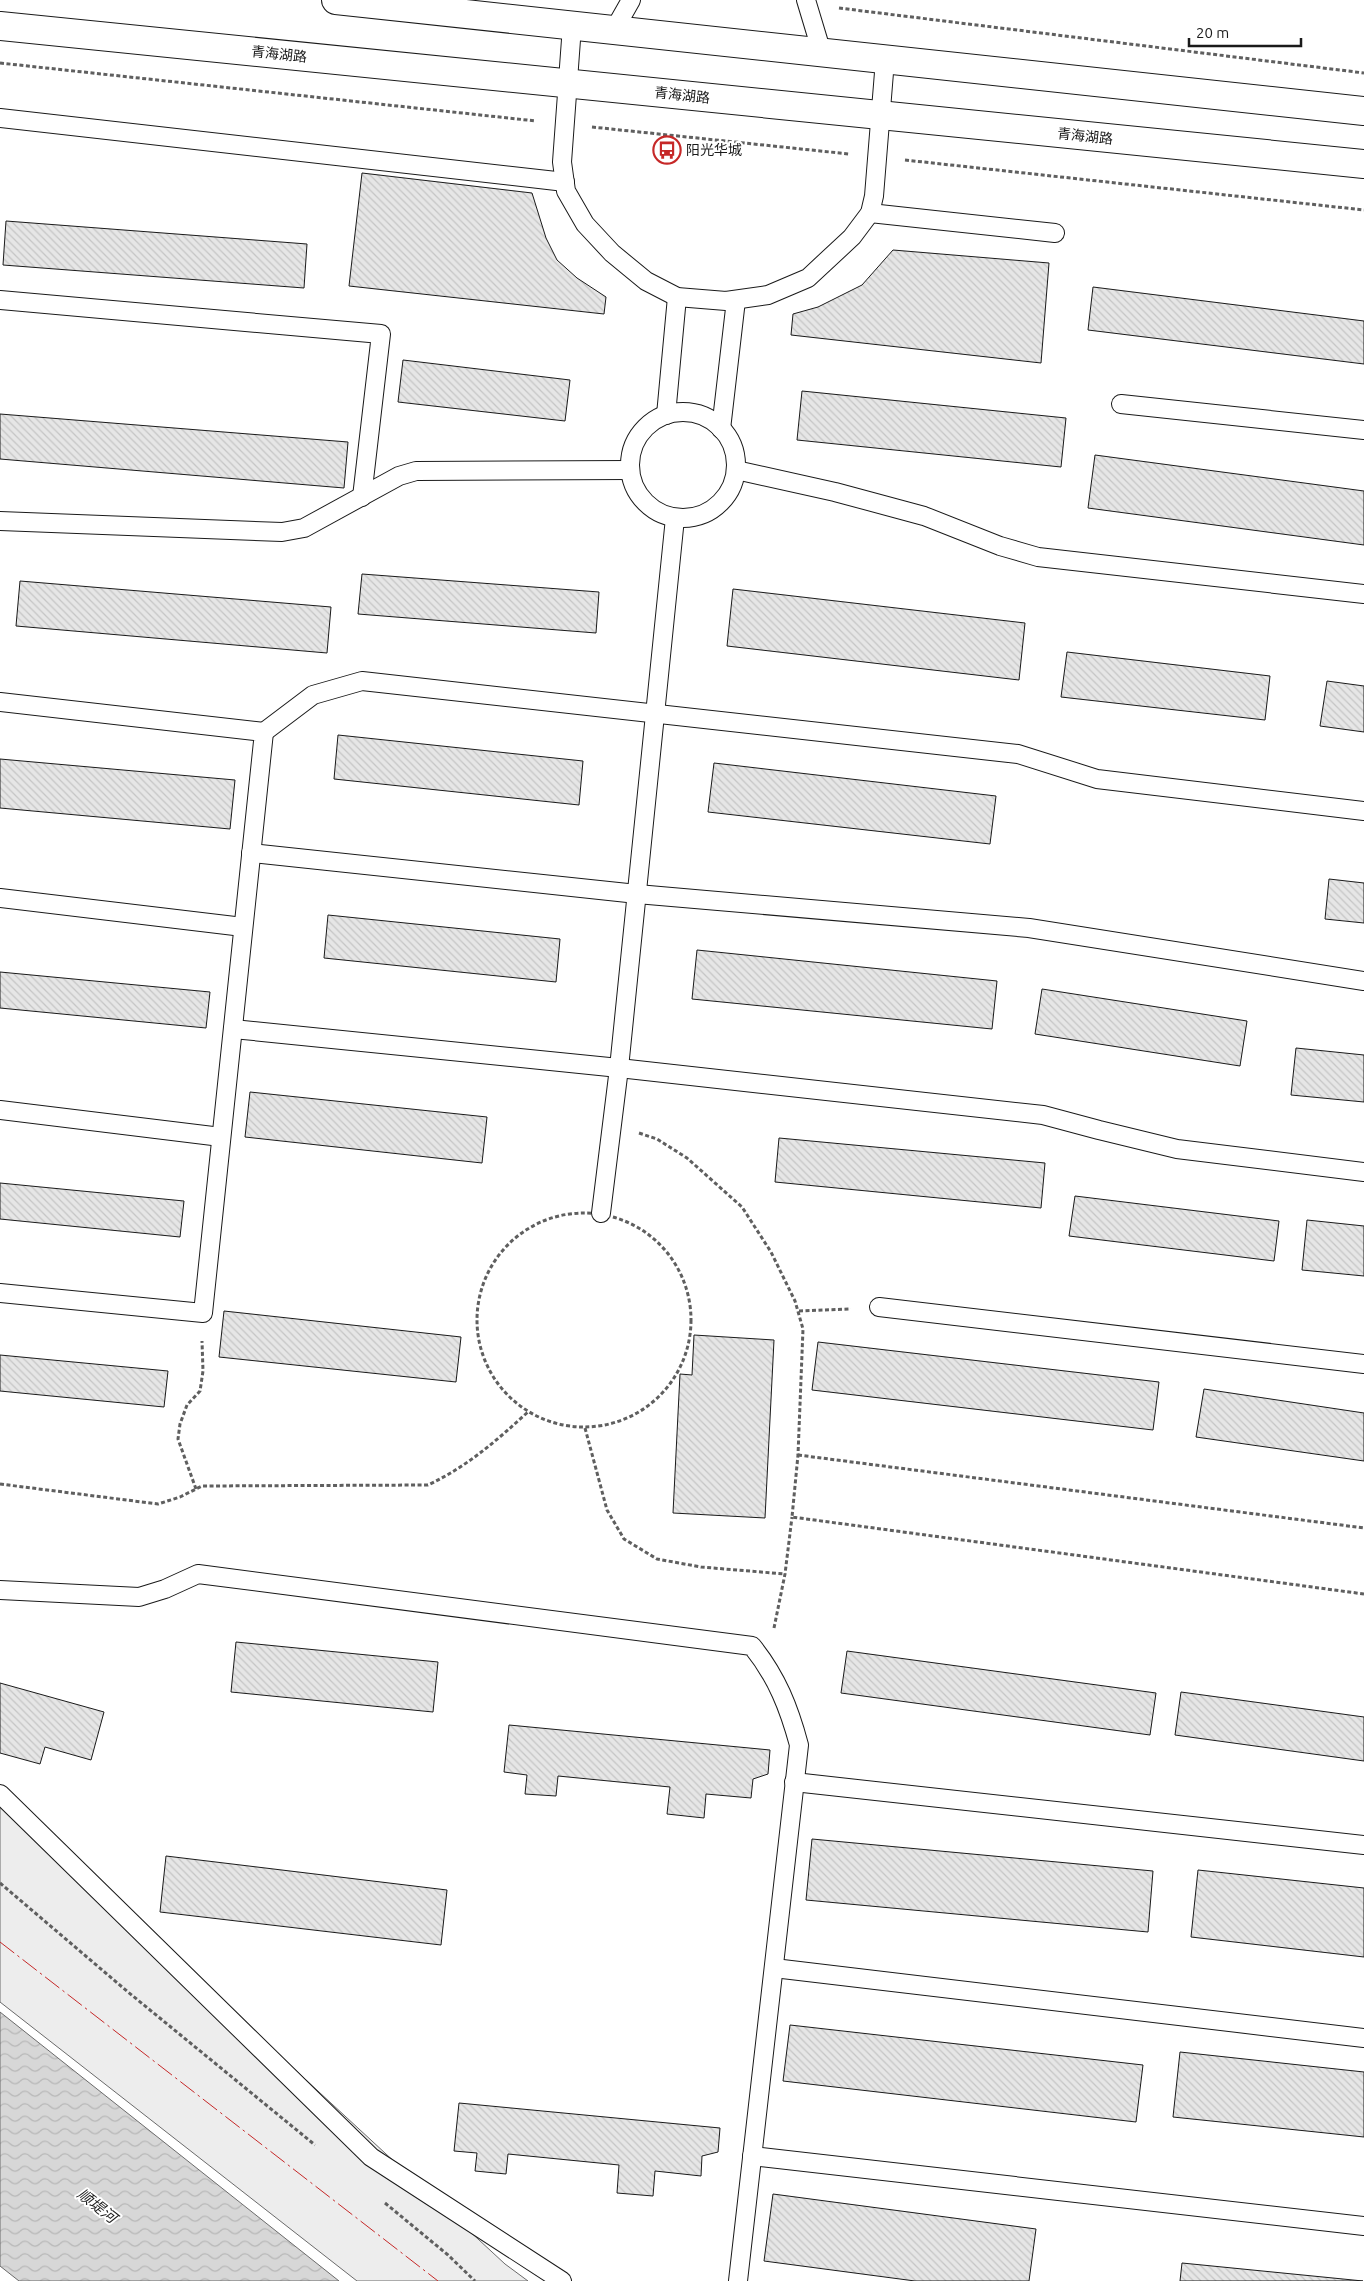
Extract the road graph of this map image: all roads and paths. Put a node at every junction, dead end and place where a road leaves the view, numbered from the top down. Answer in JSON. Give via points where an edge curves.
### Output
{"nodes":[{"id":1,"x":336,"y":0,"type":"edge"},
{"id":2,"x":630,"y":0,"type":"edge"},
{"id":3,"x":807,"y":2,"type":"edge"},
{"id":4,"x":393,"y":3,"type":"edge"},
{"id":5,"x":0,"y":26,"type":"edge"},
{"id":6,"x":572,"y":26,"type":"junction"},
{"id":7,"x":614,"y":30,"type":"junction"},
{"id":8,"x":822,"y":53,"type":"junction"},
{"id":9,"x":885,"y":60,"type":"junction"},
{"id":10,"x":0,"y":63,"type":"edge"},
{"id":11,"x":1364,"y":73,"type":"edge"},
{"id":12,"x":568,"y":83,"type":"junction"},
{"id":13,"x":1364,"y":111,"type":"edge"},
{"id":14,"x":881,"y":115,"type":"junction"},
{"id":15,"x":0,"y":118,"type":"edge"},
{"id":16,"x":565,"y":124,"type":"junction"},
{"id":17,"x":878,"y":157,"type":"junction"},
{"id":18,"x":1364,"y":164,"type":"edge"},
{"id":19,"x":565,"y":182,"type":"junction"},
{"id":20,"x":1364,"y":210,"type":"edge"},
{"id":21,"x":870,"y":213,"type":"junction"},
{"id":22,"x":1055,"y":233,"type":"dead end"},
{"id":23,"x":677,"y":296,"type":"junction"},
{"id":24,"x":0,"y":300,"type":"edge"},
{"id":25,"x":736,"y":300,"type":"junction"},
{"id":26,"x":1120,"y":404,"type":"dead end"},
{"id":27,"x":666,"y":415,"type":"junction"},
{"id":28,"x":721,"y":429,"type":"junction"},
{"id":29,"x":1364,"y":430,"type":"edge"},
{"id":30,"x":630,"y":470,"type":"junction"},
{"id":31,"x":736,"y":470,"type":"junction"},
{"id":32,"x":362,"y":496,"type":"junction"},
{"id":33,"x":675,"y":518,"type":"junction"},
{"id":34,"x":0,"y":521,"type":"edge"},
{"id":35,"x":1364,"y":594,"type":"edge"},
{"id":36,"x":0,"y":702,"type":"edge"},
{"id":37,"x":655,"y":714,"type":"junction"},
{"id":38,"x":264,"y":732,"type":"junction"},
{"id":39,"x":1364,"y":811,"type":"edge"},
{"id":40,"x":251,"y":853,"type":"junction"},
{"id":41,"x":637,"y":894,"type":"junction"},
{"id":42,"x":0,"y":898,"type":"edge"},
{"id":43,"x":243,"y":927,"type":"junction"},
{"id":44,"x":1364,"y":981,"type":"edge"},
{"id":45,"x":233,"y":1030,"type":"junction"},
{"id":46,"x":619,"y":1068,"type":"junction"},
{"id":47,"x":0,"y":1110,"type":"edge"},
{"id":48,"x":612,"y":1125,"type":"junction"},
{"id":49,"x":221,"y":1137,"type":"junction"},
{"id":50,"x":1364,"y":1172,"type":"edge"},
{"id":51,"x":601,"y":1213,"type":"junction"},
{"id":52,"x":0,"y":1294,"type":"edge"},
{"id":53,"x":879,"y":1307,"type":"joint"},
{"id":54,"x":799,"y":1311,"type":"junction"},
{"id":55,"x":203,"y":1313,"type":"junction"},
{"id":56,"x":1364,"y":1364,"type":"edge"},
{"id":57,"x":529,"y":1411,"type":"junction"},
{"id":58,"x":585,"y":1428,"type":"junction"},
{"id":59,"x":798,"y":1455,"type":"junction"},
{"id":60,"x":0,"y":1484,"type":"edge"},
{"id":61,"x":196,"y":1489,"type":"junction"},
{"id":62,"x":792,"y":1517,"type":"junction"},
{"id":63,"x":1364,"y":1528,"type":"edge"},
{"id":64,"x":784,"y":1574,"type":"junction"},
{"id":65,"x":0,"y":1590,"type":"edge"},
{"id":66,"x":1364,"y":1594,"type":"edge"},
{"id":67,"x":767,"y":1665,"type":"junction"},
{"id":68,"x":794,"y":1782,"type":"junction"},
{"id":69,"x":0,"y":1794,"type":"edge"},
{"id":70,"x":1364,"y":1845,"type":"edge"},
{"id":71,"x":0,"y":1883,"type":"edge"},
{"id":72,"x":774,"y":1968,"type":"junction"},
{"id":73,"x":1364,"y":2038,"type":"edge"},
{"id":74,"x":318,"y":2148,"type":"dead end"},
{"id":75,"x":752,"y":2156,"type":"junction"},
{"id":76,"x":379,"y":2198,"type":"dead end"},
{"id":77,"x":1364,"y":2226,"type":"edge"},
{"id":78,"x":475,"y":2281,"type":"edge"},
{"id":79,"x":562,"y":2281,"type":"edge"},
{"id":80,"x":738,"y":2281,"type":"edge"}],
"edges":[{"from":1,"to":4,"type":"main road"},
{"from":2,"to":7,"type":"lane"},
{"from":3,"to":8,"type":"lane"},
{"from":3,"to":11,"type":"path"},
{"from":4,"to":6,"type":"main road"},
{"from":5,"to":12,"type":"main road","name":"青海湖路"},
{"from":6,"to":7,"type":"main road"},
{"from":6,"to":12,"type":"lane"},
{"from":7,"to":8,"type":"main road"},
{"from":8,"to":9,"type":"main road"},
{"from":9,"to":13,"type":"main road"},
{"from":9,"to":14,"type":"lane"},
{"from":10,"to":16,"type":"path"},
{"from":12,"to":14,"type":"main road","name":"青海湖路"},
{"from":12,"to":16,"type":"lane"},
{"from":14,"to":17,"type":"lane"},
{"from":14,"to":18,"type":"main road","name":"青海湖路"},
{"from":15,"to":19,"type":"lane"},
{"from":16,"to":17,"type":"path"},
{"from":16,"to":19,"type":"lane","via":[[562,162]]},
{"from":17,"to":20,"type":"path"},
{"from":17,"to":21,"type":"lane"},
{"from":19,"to":23,"type":"lane","via":[[566,190],[585,224],[612,253],[646,281]]},
{"from":21,"to":22,"type":"lane"},
{"from":21,"to":25,"type":"lane","via":[[852,237],[808,278],[768,295]]},
{"from":23,"to":25,"type":"lane"},
{"from":23,"to":27,"type":"lane"},
{"from":24,"to":32,"type":"lane","via":[[381,334]]},
{"from":25,"to":28,"type":"lane"},
{"from":26,"to":29,"type":"lane"},
{"from":27,"to":28,"type":"lane","via":[[683,412],[700,415]]},
{"from":27,"to":30,"type":"lane","via":[[650,423],[638,436],[631,453]]},
{"from":28,"to":31,"type":"lane","via":[[735,452]]},
{"from":30,"to":32,"type":"lane","via":[[416,471],[399,476]]},
{"from":30,"to":33,"type":"lane","via":[[634,487],[644,502],[658,513]]},
{"from":31,"to":33,"type":"lane","via":[[723,501],[709,512],[692,518]]},
{"from":31,"to":35,"type":"lane","via":[[924,516],[1000,546],[1038,557]]},
{"from":32,"to":34,"type":"lane","via":[[304,528],[282,532]]},
{"from":33,"to":37,"type":"lane"},
{"from":36,"to":38,"type":"lane"},
{"from":37,"to":38,"type":"lane","via":[[362,682],[313,695]]},
{"from":37,"to":39,"type":"lane","via":[[1018,754],[1097,779]]},
{"from":37,"to":41,"type":"lane"},
{"from":38,"to":40,"type":"lane"},
{"from":40,"to":41,"type":"lane"},
{"from":40,"to":43,"type":"lane"},
{"from":41,"to":44,"type":"lane","via":[[1028,928]]},
{"from":41,"to":46,"type":"lane"},
{"from":42,"to":43,"type":"lane"},
{"from":43,"to":45,"type":"lane"},
{"from":45,"to":46,"type":"lane"},
{"from":45,"to":49,"type":"lane"},
{"from":46,"to":48,"type":"lane"},
{"from":46,"to":50,"type":"lane","via":[[1043,1115],[1177,1149]]},
{"from":47,"to":49,"type":"lane"},
{"from":48,"to":51,"type":"lane"},
{"from":48,"to":54,"type":"path","via":[[657,1138],[687,1158],[742,1207],[772,1252]]},
{"from":49,"to":55,"type":"lane"},
{"from":51,"to":57,"type":"path","via":[[565,1214],[532,1226],[504,1248],[485,1277],[476,1312],[479,1347],[494,1379],[518,1406]]},
{"from":51,"to":58,"type":"path","via":[[635,1224],[663,1246],[683,1276],[690,1301],[690,1346],[676,1378],[651,1405],[620,1422]]},
{"from":52,"to":55,"type":"lane"},
{"from":53,"to":54,"type":"path"},
{"from":53,"to":56,"type":"lane"},
{"from":54,"to":59,"type":"path","via":[[803,1329]]},
{"from":55,"to":61,"type":"path","via":[[200,1391],[187,1405],[178,1439]]},
{"from":57,"to":58,"type":"path","via":[[550,1422]]},
{"from":57,"to":61,"type":"path","via":[[485,1451],[428,1485],[202,1486]]},
{"from":58,"to":64,"type":"path","via":[[607,1510],[624,1539],[656,1559],[701,1567]]},
{"from":59,"to":62,"type":"path"},
{"from":59,"to":63,"type":"path"},
{"from":60,"to":61,"type":"path","via":[[158,1504]]},
{"from":62,"to":64,"type":"path"},
{"from":62,"to":66,"type":"path"},
{"from":64,"to":67,"type":"path"},
{"from":65,"to":67,"type":"lane","via":[[139,1597],[198,1574],[752,1646]]},
{"from":67,"to":68,"type":"lane","via":[[790,1710],[799,1746]]},
{"from":68,"to":70,"type":"lane"},
{"from":68,"to":72,"type":"lane"},
{"from":69,"to":79,"type":"lane","via":[[371,2157]]},
{"from":71,"to":74,"type":"path"},
{"from":72,"to":73,"type":"lane"},
{"from":72,"to":75,"type":"lane"},
{"from":75,"to":77,"type":"lane"},
{"from":75,"to":80,"type":"lane"},
{"from":76,"to":78,"type":"path"}]}
